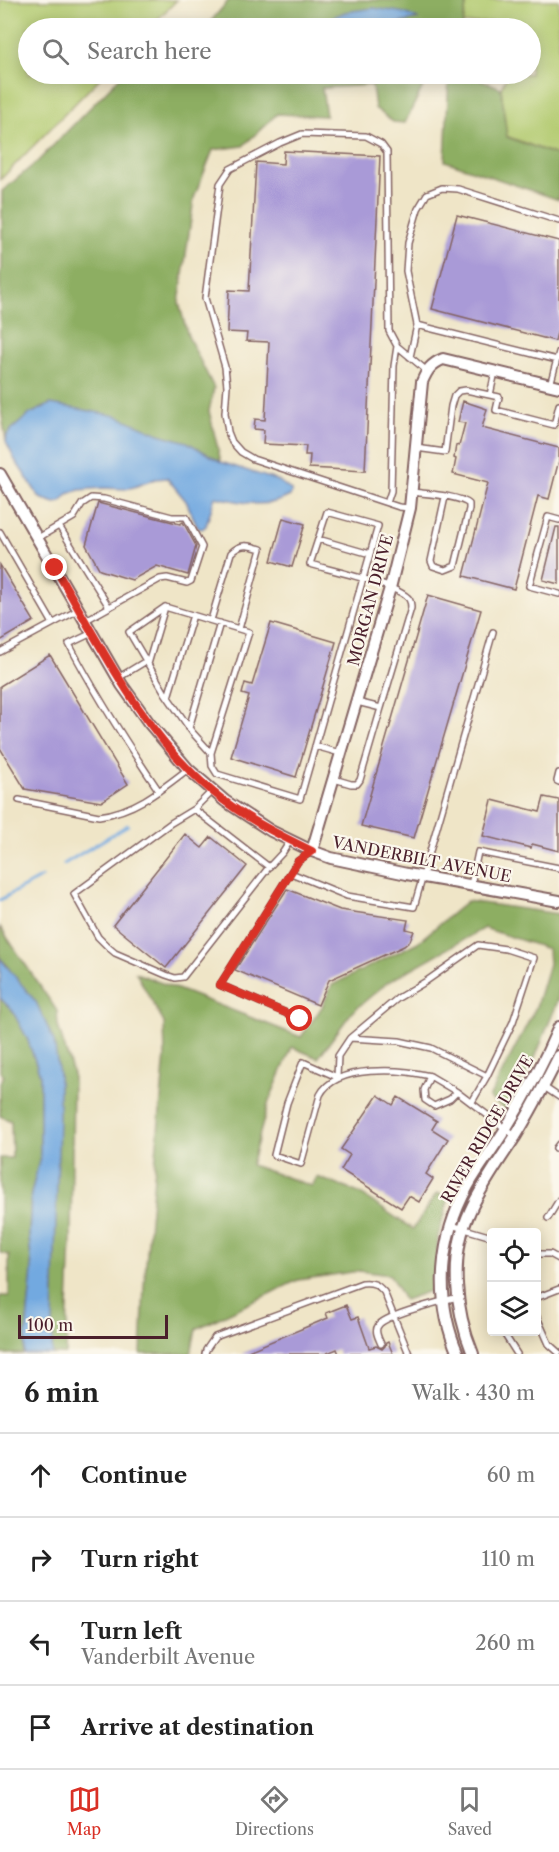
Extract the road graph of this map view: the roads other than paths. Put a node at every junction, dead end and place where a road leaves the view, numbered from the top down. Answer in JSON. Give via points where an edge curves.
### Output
{"nodes":[{"id":1,"x":559,"y":221,"type":"edge"},
{"id":2,"x":417,"y":325,"type":"junction"},
{"id":3,"x":397,"y":346,"type":"junction"},
{"id":4,"x":559,"y":352,"type":"edge"},
{"id":5,"x":410,"y":357,"type":"junction"},
{"id":6,"x":557,"y":360,"type":"junction"},
{"id":7,"x":427,"y":370,"type":"junction"},
{"id":8,"x":495,"y":372,"type":"junction"},
{"id":9,"x":555,"y":386,"type":"edge"},
{"id":10,"x":490,"y":395,"type":"junction"},
{"id":11,"x":559,"y":405,"type":"edge"},
{"id":12,"x":416,"y":448,"type":"junction"},
{"id":13,"x":0,"y":474,"type":"edge"},
{"id":14,"x":412,"y":492,"type":"junction"},
{"id":15,"x":445,"y":497,"type":"junction"},
{"id":16,"x":387,"y":503,"type":"junction"},
{"id":17,"x":410,"y":508,"type":"junction"},
{"id":18,"x":559,"y":520,"type":"edge"},
{"id":19,"x":59,"y":526,"type":"junction"},
{"id":20,"x":0,"y":532,"type":"edge"},
{"id":21,"x":38,"y":538,"type":"junction"},
{"id":22,"x":318,"y":539,"type":"junction"},
{"id":23,"x":370,"y":554,"type":"junction"},
{"id":24,"x":363,"y":579,"type":"junction"},
{"id":25,"x":390,"y":588,"type":"junction"},
{"id":26,"x":559,"y":594,"type":"edge"},
{"id":27,"x":109,"y":607,"type":"junction"},
{"id":28,"x":165,"y":607,"type":"junction"},
{"id":29,"x":79,"y":609,"type":"junction"},
{"id":30,"x":193,"y":615,"type":"junction"},
{"id":31,"x":86,"y":620,"type":"junction"},
{"id":32,"x":212,"y":620,"type":"junction"},
{"id":33,"x":52,"y":622,"type":"junction"},
{"id":34,"x":220,"y":623,"type":"junction"},
{"id":35,"x":239,"y":629,"type":"junction"},
{"id":36,"x":93,"y":632,"type":"junction"},
{"id":37,"x":493,"y":632,"type":"dead end"},
{"id":38,"x":0,"y":652,"type":"edge"},
{"id":39,"x":147,"y":663,"type":"junction"},
{"id":40,"x":118,"y":678,"type":"junction"},
{"id":41,"x":168,"y":698,"type":"junction"},
{"id":42,"x":357,"y":702,"type":"junction"},
{"id":43,"x":381,"y":708,"type":"junction"},
{"id":44,"x":189,"y":728,"type":"junction"},
{"id":45,"x":315,"y":746,"type":"junction"},
{"id":46,"x":211,"y":753,"type":"junction"},
{"id":47,"x":342,"y":754,"type":"junction"},
{"id":48,"x":188,"y":769,"type":"junction"},
{"id":49,"x":559,"y":773,"type":"edge"},
{"id":50,"x":217,"y":774,"type":"junction"},
{"id":51,"x":334,"y":779,"type":"junction"},
{"id":52,"x":559,"y":782,"type":"edge"},
{"id":53,"x":209,"y":789,"type":"junction"},
{"id":54,"x":159,"y":791,"type":"junction"},
{"id":55,"x":19,"y":800,"type":"dead end"},
{"id":56,"x":194,"y":809,"type":"junction"},
{"id":57,"x":290,"y":841,"type":"junction"},
{"id":58,"x":312,"y":851,"type":"junction"},
{"id":59,"x":269,"y":867,"type":"junction"},
{"id":60,"x":559,"y":868,"type":"edge"},
{"id":61,"x":291,"y":873,"type":"junction"},
{"id":62,"x":423,"y":877,"type":"junction"},
{"id":63,"x":471,"y":885,"type":"junction"},
{"id":64,"x":559,"y":901,"type":"edge"},
{"id":65,"x":300,"y":1019,"type":"dead end"},
{"id":66,"x":559,"y":1027,"type":"edge"},
{"id":67,"x":350,"y":1038,"type":"junction"},
{"id":68,"x":559,"y":1056,"type":"edge"},
{"id":69,"x":430,"y":1076,"type":"junction"},
{"id":70,"x":487,"y":1076,"type":"junction"},
{"id":71,"x":337,"y":1077,"type":"junction"},
{"id":72,"x":544,"y":1087,"type":"junction"},
{"id":73,"x":457,"y":1092,"type":"junction"},
{"id":74,"x":559,"y":1097,"type":"edge"},
{"id":75,"x":472,"y":1102,"type":"junction"},
{"id":76,"x":511,"y":1132,"type":"junction"},
{"id":77,"x":559,"y":1200,"type":"edge"},
{"id":78,"x":548,"y":1218,"type":"dead end"},
{"id":79,"x":452,"y":1225,"type":"junction"},
{"id":80,"x":463,"y":1228,"type":"junction"},
{"id":81,"x":487,"y":1235,"type":"edge"},
{"id":82,"x":541,"y":1254,"type":"edge"},
{"id":83,"x":559,"y":1259,"type":"edge"},
{"id":84,"x":559,"y":1289,"type":"edge"},
{"id":85,"x":541,"y":1296,"type":"edge"},
{"id":86,"x":458,"y":1297,"type":"junction"},
{"id":87,"x":443,"y":1301,"type":"junction"},
{"id":88,"x":394,"y":1316,"type":"junction"},
{"id":89,"x":541,"y":1325,"type":"edge"},
{"id":90,"x":506,"y":1336,"type":"edge"},
{"id":91,"x":381,"y":1344,"type":"dead end"},
{"id":92,"x":559,"y":1353,"type":"edge"},
{"id":93,"x":205,"y":1354,"type":"edge"},
{"id":94,"x":409,"y":1354,"type":"edge"},
{"id":95,"x":458,"y":1354,"type":"edge"},
{"id":96,"x":473,"y":1354,"type":"edge"},
{"id":97,"x":517,"y":1354,"type":"edge"}],
"edges":[{"from":1,"to":2,"type":"lane","via":[[458,189],[442,188],[427,194],[408,243],[406,271]]},
{"from":2,"to":5,"type":"lane"},
{"from":2,"to":6,"type":"lane"},
{"from":3,"to":5,"type":"lane"},
{"from":3,"to":16,"type":"lane","via":[[391,491]]},
{"from":3,"to":16,"type":"lane","via":[[389,331],[387,152],[381,144],[366,136],[302,134],[230,169],[220,184],[205,298],[225,367],[225,413],[232,442],[254,459]]},
{"from":4,"to":6,"type":"lane"},
{"from":5,"to":7,"type":"lane"},
{"from":6,"to":9,"type":"lane"},
{"from":7,"to":8,"type":"street","via":[[443,359]]},
{"from":7,"to":12,"type":"street","name":"MORGAN DRIVE","via":[[422,382]]},
{"from":8,"to":9,"type":"street"},
{"from":8,"to":10,"type":"lane"},
{"from":10,"to":11,"type":"lane","via":[[499,398],[496,410],[554,425]]},
{"from":10,"to":12,"type":"lane","via":[[459,391],[454,396],[445,452]]},
{"from":12,"to":14,"type":"street","name":"MORGAN DRIVE"},
{"from":13,"to":21,"type":"street","name":"VANDERBILT AVENUE"},
{"from":14,"to":15,"type":"lane"},
{"from":14,"to":17,"type":"street","name":"MORGAN DRIVE"},
{"from":15,"to":15,"type":"lane","via":[[469,504],[455,566],[445,570],[433,566],[431,561]]},
{"from":16,"to":17,"type":"lane"},
{"from":17,"to":25,"type":"street","name":"MORGAN DRIVE"},
{"from":18,"to":26,"type":"lane","via":[[548,517],[529,586]]},
{"from":19,"to":21,"type":"lane"},
{"from":19,"to":27,"type":"lane"},
{"from":19,"to":27,"type":"lane","via":[[74,517],[91,498],[186,517],[202,547],[191,581],[160,579]]},
{"from":20,"to":33,"type":"lane"},
{"from":21,"to":29,"type":"street","name":"VANDERBILT AVENUE"},
{"from":22,"to":23,"type":"lane"},
{"from":22,"to":23,"type":"lane","via":[[327,512],[378,526]]},
{"from":22,"to":24,"type":"lane","via":[[310,564]]},
{"from":23,"to":24,"type":"lane"},
{"from":24,"to":25,"type":"lane"},
{"from":24,"to":45,"type":"lane"},
{"from":25,"to":42,"type":"street","name":"MORGAN DRIVE"},
{"from":25,"to":43,"type":"lane","via":[[408,598],[411,608]]},
{"from":27,"to":31,"type":"lane"},
{"from":28,"to":30,"type":"lane"},
{"from":28,"to":39,"type":"lane"},
{"from":28,"to":39,"type":"lane","via":[[129,632]]},
{"from":29,"to":31,"type":"street","name":"VANDERBILT AVENUE"},
{"from":29,"to":33,"type":"lane"},
{"from":30,"to":32,"type":"lane"},
{"from":30,"to":41,"type":"lane"},
{"from":31,"to":36,"type":"street","name":"VANDERBILT AVENUE"},
{"from":32,"to":34,"type":"lane"},
{"from":32,"to":35,"type":"lane","via":[[231,553],[245,544],[261,549]]},
{"from":33,"to":38,"type":"lane"},
{"from":34,"to":35,"type":"lane"},
{"from":34,"to":44,"type":"lane"},
{"from":35,"to":46,"type":"lane","via":[[249,632]]},
{"from":36,"to":40,"type":"street","name":"VANDERBILT AVENUE"},
{"from":36,"to":54,"type":"lane","via":[[69,645]]},
{"from":37,"to":62,"type":"lane"},
{"from":39,"to":40,"type":"lane"},
{"from":39,"to":41,"type":"lane"},
{"from":40,"to":48,"type":"street","name":"VANDERBILT AVENUE"},
{"from":41,"to":44,"type":"lane"},
{"from":42,"to":43,"type":"lane"},
{"from":42,"to":47,"type":"street","name":"MORGAN DRIVE"},
{"from":43,"to":51,"type":"lane","via":[[360,780],[351,784]]},
{"from":44,"to":46,"type":"lane"},
{"from":45,"to":47,"type":"lane"},
{"from":45,"to":50,"type":"lane","via":[[300,799]]},
{"from":46,"to":50,"type":"lane"},
{"from":47,"to":51,"type":"street","name":"MORGAN DRIVE"},
{"from":48,"to":53,"type":"street","name":"VANDERBILT AVENUE"},
{"from":48,"to":54,"type":"lane"},
{"from":49,"to":52,"type":"lane"},
{"from":50,"to":53,"type":"lane"},
{"from":51,"to":58,"type":"street","name":"MORGAN DRIVE"},
{"from":53,"to":56,"type":"lane"},
{"from":53,"to":57,"type":"street","name":"VANDERBILT AVENUE","via":[[248,818]]},
{"from":54,"to":55,"type":"lane","via":[[133,807],[99,816]]},
{"from":56,"to":59,"type":"lane"},
{"from":56,"to":59,"type":"lane","via":[[74,894],[98,937],[115,953],[166,975],[183,977]]},
{"from":57,"to":58,"type":"street","name":"VANDERBILT AVENUE"},
{"from":57,"to":59,"type":"lane"},
{"from":58,"to":61,"type":"lane","via":[[298,861]]},
{"from":58,"to":62,"type":"street","name":"VANDERBILT AVENUE"},
{"from":60,"to":63,"type":"lane","via":[[478,852]]},
{"from":61,"to":62,"type":"lane","via":[[347,896],[414,907]]},
{"from":61,"to":65,"type":"lane","via":[[220,985]]},
{"from":62,"to":63,"type":"street","name":"VANDERBILT AVENUE"},
{"from":63,"to":64,"type":"street","name":"VANDERBILT AVENUE"},
{"from":66,"to":76,"type":"street","name":"RIVER RIDGE DRIVE"},
{"from":67,"to":70,"type":"lane","via":[[399,1041],[431,1048]]},
{"from":67,"to":70,"type":"lane","via":[[398,998],[478,945],[506,949],[534,958],[513,1022]]},
{"from":67,"to":71,"type":"lane","via":[[338,1056]]},
{"from":68,"to":72,"type":"street","name":"RIVER RIDGE DRIVE"},
{"from":69,"to":71,"type":"lane","via":[[387,1070]]},
{"from":69,"to":73,"type":"lane"},
{"from":69,"to":73,"type":"lane","via":[[424,1090],[429,1104],[442,1103]]},
{"from":70,"to":75,"type":"lane"},
{"from":71,"to":71,"type":"lane","via":[[320,1095],[301,1164],[274,1155],[287,1103],[303,1062]]},
{"from":72,"to":74,"type":"lane"},
{"from":72,"to":76,"type":"street","name":"RIVER RIDGE DRIVE"},
{"from":73,"to":75,"type":"lane"},
{"from":75,"to":76,"type":"lane"},
{"from":76,"to":79,"type":"street","name":"RIVER RIDGE DRIVE","via":[[469,1185]]},
{"from":76,"to":80,"type":"street","name":"RIVER RIDGE DRIVE"},
{"from":77,"to":78,"type":"lane"},
{"from":79,"to":80,"type":"lane"},
{"from":79,"to":87,"type":"street","name":"RIVER RIDGE DRIVE","via":[[442,1272]]},
{"from":80,"to":81,"type":"lane"},
{"from":80,"to":86,"type":"street","name":"RIVER RIDGE DRIVE","via":[[456,1276]]},
{"from":82,"to":83,"type":"lane"},
{"from":84,"to":85,"type":"lane"},
{"from":86,"to":87,"type":"lane"},
{"from":86,"to":96,"type":"street","name":"RIVER RIDGE DRIVE"},
{"from":87,"to":88,"type":"lane"},
{"from":87,"to":95,"type":"street","name":"RIVER RIDGE DRIVE"},
{"from":88,"to":91,"type":"lane","via":[[378,1326]]},
{"from":88,"to":93,"type":"lane","via":[[378,1285],[362,1282],[215,1337]]},
{"from":88,"to":94,"type":"lane"},
{"from":89,"to":92,"type":"lane","via":[[549,1344]]},
{"from":90,"to":97,"type":"lane"}]}
